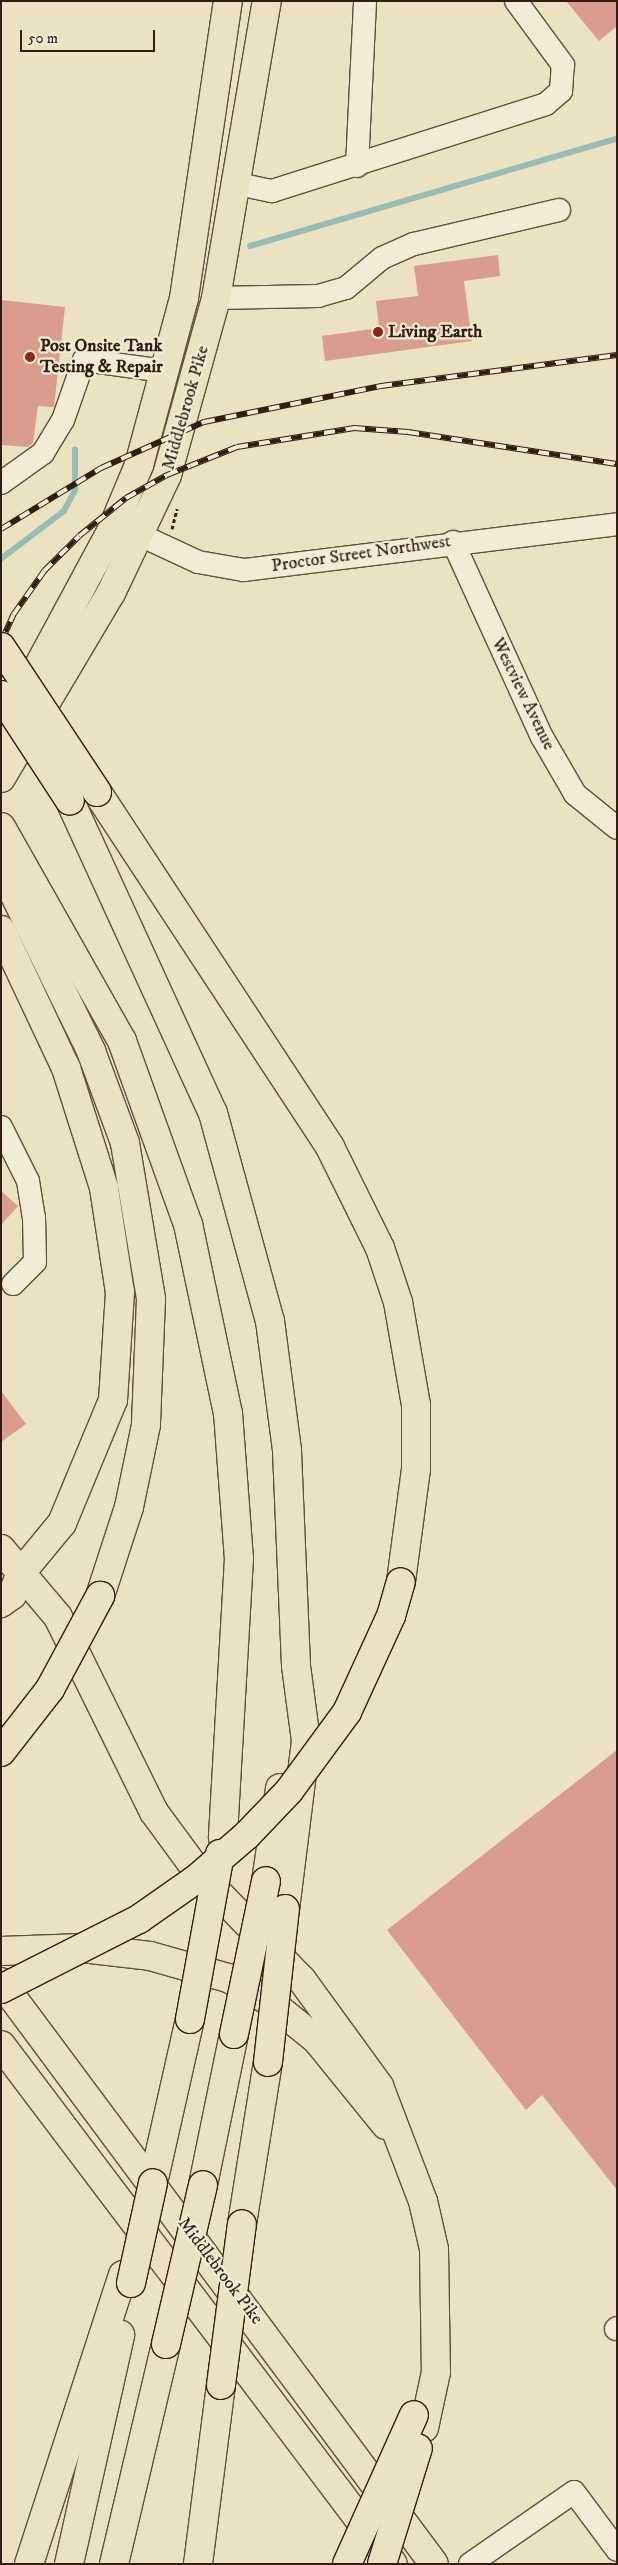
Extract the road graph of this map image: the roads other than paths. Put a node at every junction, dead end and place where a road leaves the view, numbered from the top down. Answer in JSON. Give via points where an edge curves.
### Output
{"nodes":[{"id":1,"x":267,"y":1,"type":"edge"},
{"id":2,"x":365,"y":1,"type":"edge"},
{"id":3,"x":516,"y":1,"type":"edge"},
{"id":4,"x":227,"y":9,"type":"edge"},
{"id":5,"x":357,"y":166,"type":"junction"},
{"id":6,"x":238,"y":184,"type":"junction"},
{"id":7,"x":558,"y":210,"type":"dead end"},
{"id":8,"x":216,"y":298,"type":"junction"},
{"id":9,"x":164,"y":371,"type":"junction"},
{"id":10,"x":1,"y":483,"type":"edge"},
{"id":11,"x":617,"y":524,"type":"edge"},
{"id":12,"x":111,"y":532,"type":"junction"},
{"id":13,"x":140,"y":535,"type":"junction"},
{"id":14,"x":453,"y":542,"type":"junction"},
{"id":15,"x":1,"y":647,"type":"edge"},
{"id":16,"x":1,"y":696,"type":"edge"},
{"id":17,"x":1,"y":736,"type":"edge"},
{"id":18,"x":1,"y":778,"type":"edge"},
{"id":19,"x":1,"y":827,"type":"edge"},
{"id":20,"x":617,"y":828,"type":"edge"},
{"id":21,"x":12,"y":870,"type":"edge"},
{"id":22,"x":2,"y":932,"type":"edge"},
{"id":23,"x":1,"y":1127,"type":"edge"},
{"id":24,"x":13,"y":1284,"type":"dead end"},
{"id":25,"x":1,"y":1549,"type":"edge"},
{"id":26,"x":21,"y":1573,"type":"junction"},
{"id":27,"x":1,"y":1603,"type":"edge"},
{"id":28,"x":296,"y":1666,"type":"junction"},
{"id":29,"x":1,"y":1752,"type":"edge"},
{"id":30,"x":1,"y":1952,"type":"edge"},
{"id":31,"x":1,"y":1982,"type":"edge"},
{"id":32,"x":1,"y":1989,"type":"edge"},
{"id":33,"x":1,"y":2045,"type":"edge"},
{"id":34,"x":403,"y":2145,"type":"junction"},
{"id":35,"x":127,"y":2279,"type":"junction"},
{"id":36,"x":419,"y":2422,"type":"junction"},
{"id":37,"x":617,"y":2550,"type":"edge"},
{"id":38,"x":617,"y":2561,"type":"edge"},
{"id":39,"x":29,"y":2564,"type":"edge"},
{"id":40,"x":69,"y":2564,"type":"edge"},
{"id":41,"x":114,"y":2564,"type":"edge"},
{"id":42,"x":198,"y":2564,"type":"edge"},
{"id":43,"x":347,"y":2564,"type":"edge"},
{"id":44,"x":382,"y":2564,"type":"edge"},
{"id":45,"x":393,"y":2564,"type":"edge"},
{"id":46,"x":434,"y":2564,"type":"edge"},
{"id":47,"x":470,"y":2564,"type":"edge"},
{"id":48,"x":612,"y":2564,"type":"edge"}],
"edges":[{"from":1,"to":6,"type":"main road","name":"Middlebrook Pike"},
{"from":2,"to":5,"type":"street"},
{"from":3,"to":5,"type":"street","via":[[563,65],[561,91],[529,111]]},
{"from":4,"to":6,"type":"main road","via":[[230,73],[217,176]]},
{"from":4,"to":9,"type":"main road","name":"Middlebrook Pike","via":[[184,298]]},
{"from":5,"to":6,"type":"street","via":[[272,190]]},
{"from":6,"to":8,"type":"main road","name":"Middlebrook Pike"},
{"from":7,"to":8,"type":"street","via":[[414,244],[382,258],[346,288],[318,296]]},
{"from":8,"to":13,"type":"main road","name":"Middlebrook Pike","via":[[182,429]]},
{"from":9,"to":10,"type":"street","via":[[84,360],[62,420],[43,453]]},
{"from":9,"to":12,"type":"main road","name":"Middlebrook Pike","via":[[139,465]]},
{"from":11,"to":14,"type":"street","name":"Proctor Street Northwest"},
{"from":12,"to":13,"type":"street","name":"Proctor Street Northwest"},
{"from":12,"to":17,"type":"main road","name":"Middlebrook Pike"},
{"from":13,"to":14,"type":"street","name":"Proctor Street Northwest","via":[[198,562],[244,570]]},
{"from":13,"to":18,"type":"main road","name":"Middlebrook Pike","via":[[111,593]]},
{"from":14,"to":20,"type":"street","name":"Westview Avenue","via":[[542,737],[575,794]]},
{"from":15,"to":32,"type":"main road","bridge":true,"via":[[330,1147],[380,1248],[398,1302],[416,1405],[416,1468],[401,1582],[391,1616],[347,1712],[289,1791],[247,1835],[195,1880],[139,1919]]},
{"from":16,"to":28,"type":"main road","bridge":true,"via":[[70,801],[214,1113],[270,1321],[287,1451]]},
{"from":19,"to":21,"type":"main road"},
{"from":21,"to":29,"type":"main road","bridge":true,"via":[[91,1051],[125,1143],[151,1299],[146,1424],[129,1507],[100,1596],[50,1689]]},
{"from":21,"to":35,"type":"main road","bridge":true,"via":[[122,1041],[188,1224],[228,1413],[238,1558],[223,1838],[190,2019],[153,2183]]},
{"from":22,"to":26,"type":"main road","via":[[66,1068],[104,1188],[120,1292],[112,1400],[62,1523]]},
{"from":23,"to":24,"type":"street","via":[[28,1181],[34,1217],[34,1262]]},
{"from":25,"to":26,"type":"main road"},
{"from":26,"to":27,"type":"main road","via":[[12,1595]]},
{"from":26,"to":34,"type":"main road","via":[[58,1617],[154,1812],[198,1872],[302,1980],[379,2086]]},
{"from":28,"to":41,"type":"main road","bridge":true,"via":[[266,1881],[203,2185]]},
{"from":28,"to":42,"type":"main road","bridge":true,"via":[[306,1741],[268,2062],[242,2224]]},
{"from":30,"to":34,"type":"main road","via":[[61,1948],[150,1956],[228,1978],[266,1999],[316,2039]]},
{"from":31,"to":46,"type":"main road","name":"Middlebrook Pike"},
{"from":33,"to":45,"type":"main road"},
{"from":34,"to":36,"type":"main road","via":[[434,2249],[436,2372]]},
{"from":35,"to":39,"type":"main road"},
{"from":35,"to":40,"type":"main road"},
{"from":36,"to":43,"type":"main road","bridge":true},
{"from":36,"to":44,"type":"main road","bridge":true},
{"from":37,"to":47,"type":"street","via":[[574,2492]]},
{"from":38,"to":48,"type":"street"}]}
